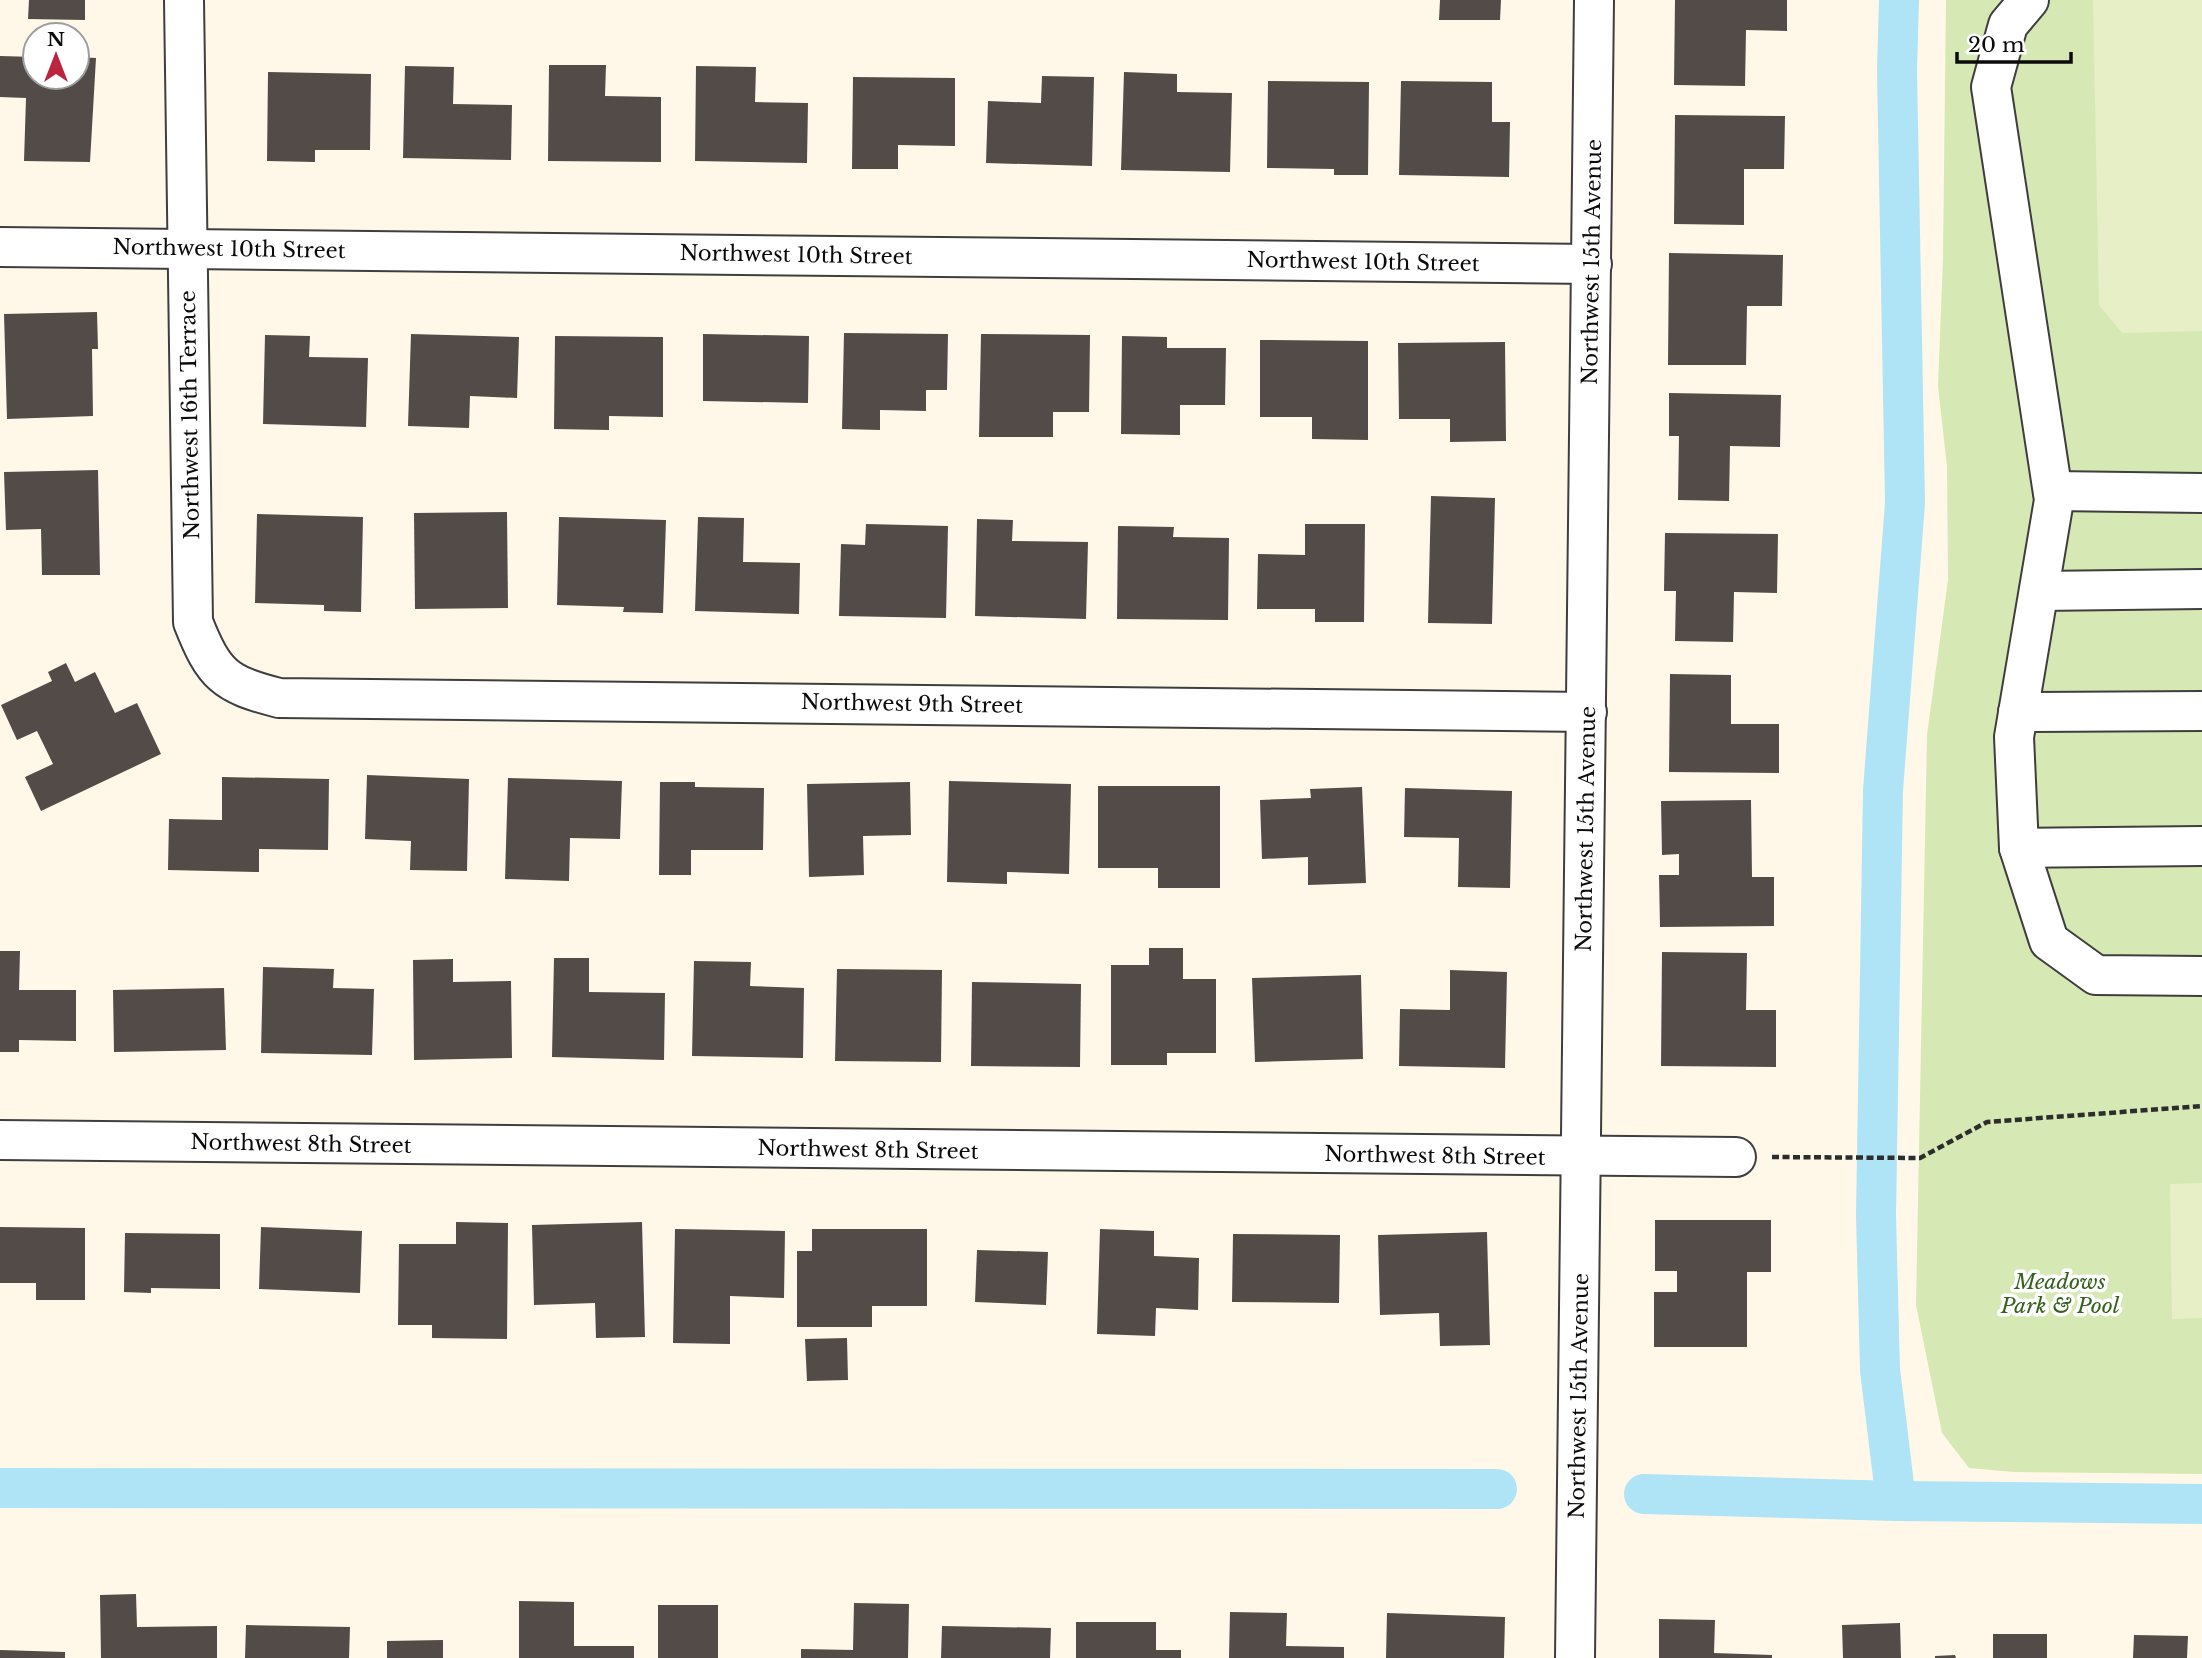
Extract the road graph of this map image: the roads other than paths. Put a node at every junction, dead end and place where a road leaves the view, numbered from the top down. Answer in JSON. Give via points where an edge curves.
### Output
{"nodes":[{"id":1,"x":184,"y":0,"type":"edge"},
{"id":2,"x":1594,"y":0,"type":"edge"},
{"id":3,"x":2029,"y":0,"type":"edge"},
{"id":4,"x":0,"y":247,"type":"edge"},
{"id":5,"x":187,"y":249,"type":"junction"},
{"id":6,"x":1592,"y":264,"type":"junction"},
{"id":7,"x":2053,"y":491,"type":"junction"},
{"id":8,"x":2202,"y":493,"type":"edge"},
{"id":9,"x":2202,"y":589,"type":"edge"},
{"id":10,"x":2039,"y":591,"type":"junction"},
{"id":11,"x":239,"y":688,"type":"joint"},
{"id":12,"x":2202,"y":711,"type":"edge"},
{"id":13,"x":1587,"y":712,"type":"junction"},
{"id":14,"x":2018,"y":712,"type":"junction"},
{"id":15,"x":2202,"y":846,"type":"edge"},
{"id":16,"x":2019,"y":848,"type":"junction"},
{"id":17,"x":2202,"y":976,"type":"edge"},
{"id":18,"x":0,"y":1140,"type":"edge"},
{"id":19,"x":1582,"y":1157,"type":"junction"},
{"id":20,"x":1736,"y":1157,"type":"dead end"},
{"id":21,"x":1575,"y":1658,"type":"edge"}],
"edges":[{"from":1,"to":5,"type":"street","name":"Northwest 16th Terrace"},
{"from":2,"to":6,"type":"street","name":"Northwest 15th Avenue"},
{"from":3,"to":7,"type":"street","via":[[2008,25],[1991,87]]},
{"from":4,"to":5,"type":"street","name":"Northwest 10th Street"},
{"from":5,"to":6,"type":"street","name":"Northwest 10th Street"},
{"from":5,"to":11,"type":"street","name":"Northwest 16th Terrace","via":[[193,622],[208,661]]},
{"from":6,"to":13,"type":"street","name":"Northwest 15th Avenue"},
{"from":7,"to":8,"type":"street"},
{"from":7,"to":10,"type":"street"},
{"from":9,"to":10,"type":"street"},
{"from":10,"to":14,"type":"street"},
{"from":11,"to":13,"type":"street","name":"Northwest 9th Street","via":[[279,698]]},
{"from":12,"to":14,"type":"street"},
{"from":13,"to":19,"type":"street","name":"Northwest 15th Avenue"},
{"from":14,"to":16,"type":"street","via":[[2014,737]]},
{"from":15,"to":16,"type":"street"},
{"from":16,"to":17,"type":"street","via":[[2049,941],[2096,975]]},
{"from":18,"to":19,"type":"street","name":"Northwest 8th Street"},
{"from":19,"to":20,"type":"street","name":"Northwest 8th Street"},
{"from":19,"to":21,"type":"street","name":"Northwest 15th Avenue"}]}
